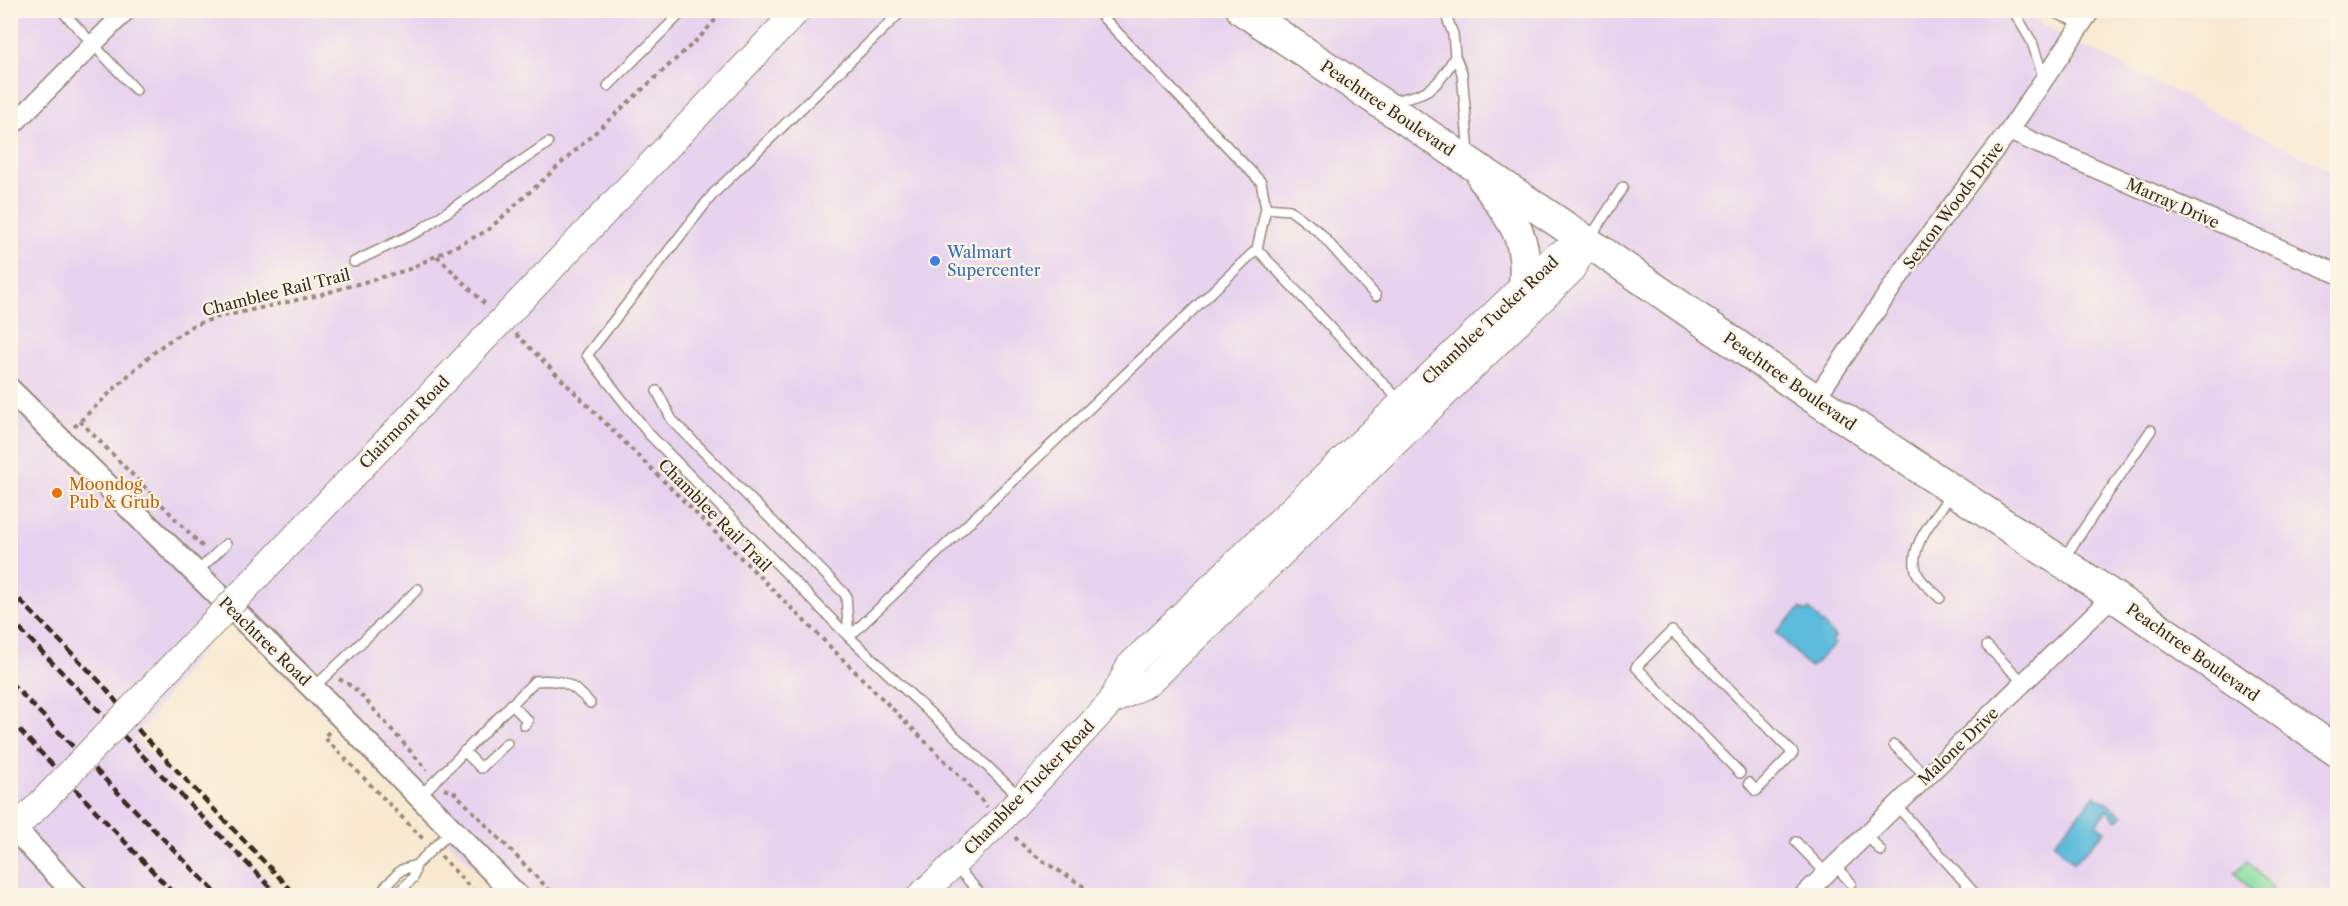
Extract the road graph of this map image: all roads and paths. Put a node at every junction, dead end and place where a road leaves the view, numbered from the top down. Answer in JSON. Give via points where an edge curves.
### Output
{"nodes":[{"id":1,"x":61,"y":10,"type":"edge"},
{"id":2,"x":127,"y":10,"type":"edge"},
{"id":3,"x":684,"y":10,"type":"edge"},
{"id":4,"x":724,"y":10,"type":"edge"},
{"id":5,"x":798,"y":10,"type":"edge"},
{"id":6,"x":903,"y":10,"type":"edge"},
{"id":7,"x":1096,"y":10,"type":"edge"},
{"id":8,"x":1242,"y":10,"type":"edge"},
{"id":9,"x":1444,"y":10,"type":"edge"},
{"id":10,"x":2013,"y":10,"type":"edge"},
{"id":11,"x":2049,"y":10,"type":"edge"},
{"id":12,"x":2087,"y":17,"type":"edge"},
{"id":13,"x":94,"y":44,"type":"junction"},
{"id":14,"x":1455,"y":56,"type":"junction"},
{"id":15,"x":2044,"y":79,"type":"junction"},
{"id":16,"x":608,"y":86,"type":"dead end"},
{"id":17,"x":136,"y":90,"type":"dead end"},
{"id":18,"x":1380,"y":102,"type":"junction"},
{"id":19,"x":10,"y":128,"type":"edge"},
{"id":20,"x":2009,"y":131,"type":"junction"},
{"id":21,"x":548,"y":142,"type":"dead end"},
{"id":22,"x":1472,"y":165,"type":"junction"},
{"id":23,"x":1623,"y":187,"type":"dead end"},
{"id":24,"x":1266,"y":208,"type":"junction"},
{"id":25,"x":1588,"y":242,"type":"junction"},
{"id":26,"x":1257,"y":249,"type":"junction"},
{"id":27,"x":437,"y":255,"type":"junction"},
{"id":28,"x":354,"y":262,"type":"dead end"},
{"id":29,"x":2337,"y":274,"type":"edge"},
{"id":30,"x":1524,"y":285,"type":"junction"},
{"id":31,"x":1376,"y":296,"type":"dead end"},
{"id":32,"x":493,"y":311,"type":"dead end"},
{"id":33,"x":509,"y":327,"type":"dead end"},
{"id":34,"x":10,"y":390,"type":"edge"},
{"id":35,"x":657,"y":391,"type":"dead end"},
{"id":36,"x":1815,"y":399,"type":"junction"},
{"id":37,"x":1401,"y":403,"type":"junction"},
{"id":38,"x":80,"y":421,"type":"dead end"},
{"id":39,"x":2151,"y":429,"type":"dead end"},
{"id":40,"x":1953,"y":491,"type":"junction"},
{"id":41,"x":226,"y":544,"type":"dead end"},
{"id":42,"x":2061,"y":562,"type":"junction"},
{"id":43,"x":196,"y":573,"type":"junction"},
{"id":44,"x":418,"y":589,"type":"dead end"},
{"id":45,"x":2113,"y":596,"type":"junction"},
{"id":46,"x":1940,"y":598,"type":"dead end"},
{"id":47,"x":849,"y":637,"type":"junction"},
{"id":48,"x":1987,"y":645,"type":"dead end"},
{"id":49,"x":2023,"y":682,"type":"junction"},
{"id":50,"x":313,"y":688,"type":"junction"},
{"id":51,"x":363,"y":697,"type":"dead end"},
{"id":52,"x":1111,"y":702,"type":"junction"},
{"id":53,"x":512,"y":704,"type":"junction"},
{"id":54,"x":590,"y":704,"type":"dead end"},
{"id":55,"x":524,"y":725,"type":"dead end"},
{"id":56,"x":324,"y":737,"type":"dead end"},
{"id":57,"x":507,"y":743,"type":"dead end"},
{"id":58,"x":1894,"y":745,"type":"dead end"},
{"id":59,"x":464,"y":751,"type":"junction"},
{"id":60,"x":2337,"y":752,"type":"edge"},
{"id":61,"x":422,"y":763,"type":"dead end"},
{"id":62,"x":1740,"y":773,"type":"dead end"},
{"id":63,"x":1926,"y":776,"type":"junction"},
{"id":64,"x":1749,"y":783,"type":"dead end"},
{"id":65,"x":446,"y":791,"type":"dead end"},
{"id":66,"x":974,"y":793,"type":"dead end"},
{"id":67,"x":420,"y":796,"type":"junction"},
{"id":68,"x":1021,"y":798,"type":"junction"},
{"id":69,"x":1896,"y":805,"type":"junction"},
{"id":70,"x":12,"y":828,"type":"edge"},
{"id":71,"x":452,"y":830,"type":"junction"},
{"id":72,"x":1866,"y":834,"type":"junction"},
{"id":73,"x":422,"y":838,"type":"dead end"},
{"id":74,"x":1020,"y":842,"type":"dead end"},
{"id":75,"x":1796,"y":842,"type":"dead end"},
{"id":76,"x":1881,"y":851,"type":"dead end"},
{"id":77,"x":443,"y":858,"type":"dead end"},
{"id":78,"x":954,"y":864,"type":"junction"},
{"id":79,"x":416,"y":865,"type":"junction"},
{"id":80,"x":1830,"y":869,"type":"junction"},
{"id":81,"x":1851,"y":883,"type":"dead end"},
{"id":82,"x":77,"y":896,"type":"edge"},
{"id":83,"x":383,"y":896,"type":"edge"},
{"id":84,"x":395,"y":896,"type":"edge"},
{"id":85,"x":478,"y":896,"type":"edge"},
{"id":86,"x":516,"y":896,"type":"edge"},
{"id":87,"x":555,"y":896,"type":"edge"},
{"id":88,"x":920,"y":896,"type":"edge"},
{"id":89,"x":983,"y":896,"type":"edge"},
{"id":90,"x":1096,"y":896,"type":"edge"},
{"id":91,"x":1803,"y":896,"type":"edge"},
{"id":92,"x":1977,"y":896,"type":"edge"}],
"edges":[{"from":1,"to":13,"type":"lane"},
{"from":2,"to":13,"type":"street"},
{"from":3,"to":16,"type":"lane"},
{"from":4,"to":27,"type":"path","name":"Chamblee Rail Trail","via":[[700,37],[487,231]]},
{"from":5,"to":70,"type":"main road","name":"Clairmont Road","bridge":true,"via":[[42,802]]},
{"from":6,"to":47,"type":"lane","via":[[713,194],[587,355],[649,434]]},
{"from":7,"to":24,"type":"lane","via":[[1261,182]]},
{"from":8,"to":18,"type":"highway","name":"Peachtree Boulevard"},
{"from":9,"to":14,"type":"lane","via":[[1453,34]]},
{"from":10,"to":15,"type":"lane","via":[[2032,42]]},
{"from":11,"to":12,"type":"lane"},
{"from":12,"to":15,"type":"street","name":"Sexton Woods Drive"},
{"from":13,"to":17,"type":"lane"},
{"from":13,"to":19,"type":"street"},
{"from":14,"to":18,"type":"lane","via":[[1433,88],[1408,98]]},
{"from":14,"to":22,"type":"lane","via":[[1462,74]]},
{"from":15,"to":20,"type":"street","name":"Sexton Woods Drive"},
{"from":18,"to":22,"type":"highway","name":"Peachtree Boulevard"},
{"from":20,"to":29,"type":"street","name":"Marray Drive"},
{"from":20,"to":36,"type":"street","name":"Sexton Woods Drive","via":[[1915,254]]},
{"from":21,"to":28,"type":"lane","via":[[419,231]]},
{"from":22,"to":25,"type":"highway","name":"Peachtree Boulevard"},
{"from":22,"to":30,"type":"highway","via":[[1523,241]]},
{"from":23,"to":25,"type":"lane"},
{"from":24,"to":26,"type":"lane"},
{"from":24,"to":31,"type":"lane","via":[[1290,210],[1319,232]]},
{"from":25,"to":30,"type":"main road","name":"Chamblee Tucker Road","via":[[1556,256]]},
{"from":25,"to":36,"type":"highway","name":"Peachtree Boulevard"},
{"from":25,"to":52,"type":"main road","name":"Chamblee Tucker Road","via":[[1570,272],[1150,682]]},
{"from":26,"to":37,"type":"lane"},
{"from":26,"to":47,"type":"lane"},
{"from":27,"to":32,"type":"path"},
{"from":27,"to":38,"type":"path","name":"Chamblee Rail Trail","via":[[407,270],[192,326],[163,345]]},
{"from":30,"to":37,"type":"main road","name":"Chamblee Tucker Road"},
{"from":33,"to":66,"type":"path","name":"Chamblee Rail Trail"},
{"from":34,"to":43,"type":"street","name":"Peachtree Road"},
{"from":35,"to":47,"type":"lane","via":[[672,420],[846,595]]},
{"from":36,"to":40,"type":"highway","name":"Peachtree Boulevard"},
{"from":37,"to":52,"type":"main road","name":"Chamblee Tucker Road","via":[[1130,665]]},
{"from":39,"to":42,"type":"lane"},
{"from":40,"to":42,"type":"highway","name":"Peachtree Boulevard"},
{"from":40,"to":46,"type":"lane","via":[[1916,546],[1913,559],[1918,576]]},
{"from":41,"to":43,"type":"lane"},
{"from":42,"to":45,"type":"highway","name":"Peachtree Boulevard"},
{"from":43,"to":50,"type":"street","name":"Peachtree Road"},
{"from":44,"to":50,"type":"lane"},
{"from":45,"to":49,"type":"street","name":"Malone Drive"},
{"from":45,"to":60,"type":"highway","name":"Peachtree Boulevard"},
{"from":47,"to":68,"type":"lane"},
{"from":48,"to":49,"type":"lane"},
{"from":49,"to":63,"type":"street","name":"Malone Drive"},
{"from":50,"to":67,"type":"street","name":"Peachtree Road"},
{"from":51,"to":61,"type":"path"},
{"from":52,"to":68,"type":"main road","name":"Chamblee Tucker Road"},
{"from":53,"to":54,"type":"lane","via":[[535,681],[557,679],[578,690]]},
{"from":53,"to":55,"type":"lane","via":[[528,721]]},
{"from":53,"to":59,"type":"lane"},
{"from":56,"to":73,"type":"path"},
{"from":57,"to":59,"type":"lane","via":[[481,768]]},
{"from":58,"to":63,"type":"lane"},
{"from":59,"to":67,"type":"lane"},
{"from":62,"to":64,"type":"lane","via":[[1636,667],[1672,631],[1793,753],[1756,791]]},
{"from":63,"to":69,"type":"street","name":"Malone Drive"},
{"from":65,"to":87,"type":"path","via":[[455,793]]},
{"from":67,"to":71,"type":"street","name":"Peachtree Road"},
{"from":68,"to":78,"type":"main road","name":"Chamblee Tucker Road"},
{"from":69,"to":72,"type":"street","name":"Malone Drive"},
{"from":69,"to":92,"type":"lane"},
{"from":70,"to":82,"type":"street"},
{"from":71,"to":79,"type":"lane"},
{"from":71,"to":86,"type":"street","name":"Peachtree Road"},
{"from":72,"to":76,"type":"lane"},
{"from":72,"to":80,"type":"street","name":"Malone Drive"},
{"from":74,"to":90,"type":"path"},
{"from":75,"to":80,"type":"lane"},
{"from":77,"to":85,"type":"path"},
{"from":78,"to":88,"type":"main road","name":"Chamblee Tucker Road"},
{"from":78,"to":89,"type":"lane"},
{"from":79,"to":83,"type":"lane","via":[[401,870],[385,887]]},
{"from":79,"to":84,"type":"lane","via":[[413,878]]},
{"from":80,"to":81,"type":"lane"},
{"from":80,"to":91,"type":"street","name":"Malone Drive"}]}
